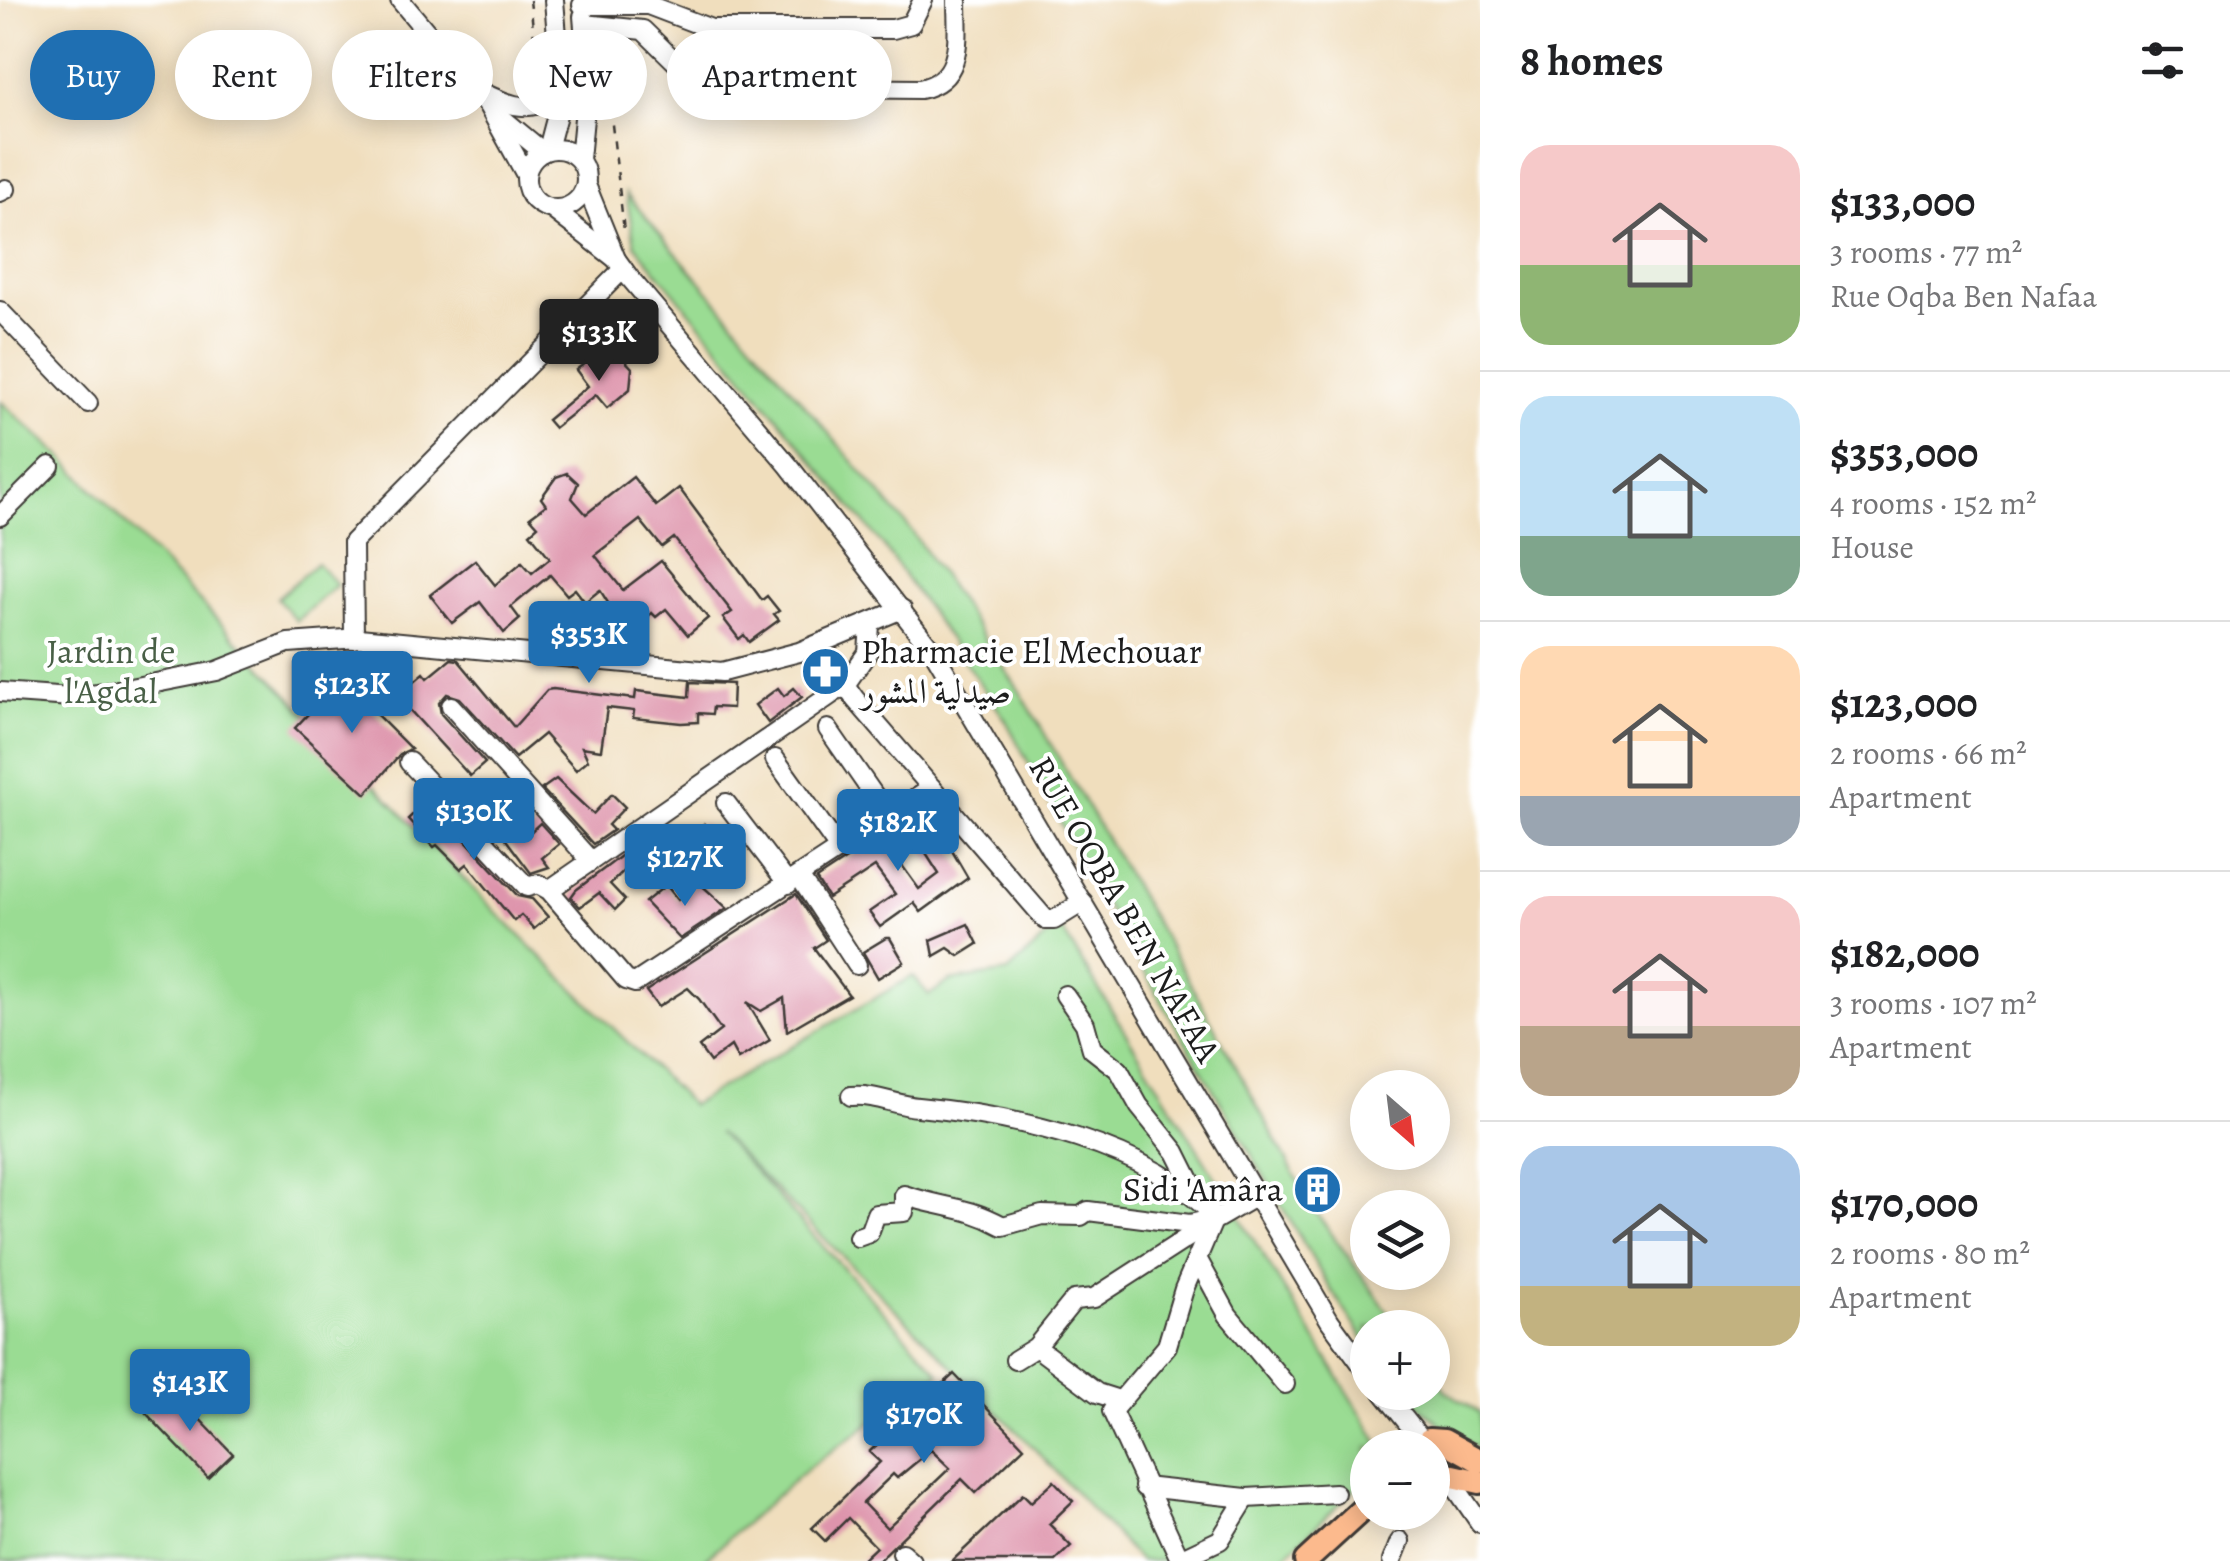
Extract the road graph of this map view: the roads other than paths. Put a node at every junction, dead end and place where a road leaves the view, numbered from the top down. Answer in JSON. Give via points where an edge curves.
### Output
{"nodes":[{"id":1,"x":400,"y":0,"type":"edge"},
{"id":2,"x":554,"y":0,"type":"edge"},
{"id":3,"x":924,"y":0,"type":"edge"},
{"id":4,"x":957,"y":0,"type":"edge"},
{"id":5,"x":587,"y":13,"type":"edge"},
{"id":6,"x":425,"y":30,"type":"edge"},
{"id":7,"x":557,"y":30,"type":"edge"},
{"id":8,"x":493,"y":110,"type":"edge"},
{"id":9,"x":493,"y":115,"type":"edge"},
{"id":10,"x":555,"y":120,"type":"edge"},
{"id":11,"x":546,"y":150,"type":"junction"},
{"id":12,"x":580,"y":160,"type":"junction"},
{"id":13,"x":526,"y":175,"type":"junction"},
{"id":14,"x":586,"y":185,"type":"junction"},
{"id":15,"x":552,"y":209,"type":"junction"},
{"id":16,"x":620,"y":264,"type":"junction"},
{"id":17,"x":0,"y":310,"type":"edge"},
{"id":18,"x":88,"y":403,"type":"dead end"},
{"id":19,"x":50,"y":466,"type":"dead end"},
{"id":20,"x":0,"y":516,"type":"edge"},
{"id":21,"x":902,"y":609,"type":"junction"},
{"id":22,"x":870,"y":626,"type":"junction"},
{"id":23,"x":354,"y":639,"type":"junction"},
{"id":24,"x":846,"y":685,"type":"junction"},
{"id":25,"x":0,"y":692,"type":"edge"},
{"id":26,"x":451,"y":706,"type":"dead end"},
{"id":27,"x":828,"y":729,"type":"dead end"},
{"id":28,"x":775,"y":758,"type":"dead end"},
{"id":29,"x":409,"y":762,"type":"dead end"},
{"id":30,"x":932,"y":788,"type":"junction"},
{"id":31,"x":726,"y":803,"type":"dead end"},
{"id":32,"x":889,"y":817,"type":"junction"},
{"id":33,"x":840,"y":850,"type":"junction"},
{"id":34,"x":590,"y":860,"type":"junction"},
{"id":35,"x":794,"y":880,"type":"junction"},
{"id":36,"x":549,"y":890,"type":"junction"},
{"id":37,"x":1083,"y":902,"type":"junction"},
{"id":38,"x":857,"y":965,"type":"dead end"},
{"id":39,"x":1065,"y":995,"type":"dead end"},
{"id":40,"x":851,"y":1096,"type":"dead end"},
{"id":41,"x":1256,"y":1196,"type":"junction"},
{"id":42,"x":1200,"y":1200,"type":"junction"},
{"id":43,"x":1215,"y":1220,"type":"junction"},
{"id":44,"x":858,"y":1238,"type":"dead end"},
{"id":45,"x":1198,"y":1260,"type":"junction"},
{"id":46,"x":1350,"y":1345,"type":"edge"},
{"id":47,"x":1036,"y":1347,"type":"junction"},
{"id":48,"x":1015,"y":1360,"type":"dead end"},
{"id":49,"x":1284,"y":1384,"type":"dead end"},
{"id":50,"x":1118,"y":1400,"type":"junction"},
{"id":51,"x":1397,"y":1410,"type":"edge"},
{"id":52,"x":1413,"y":1430,"type":"edge"},
{"id":53,"x":1450,"y":1444,"type":"edge"},
{"id":54,"x":1480,"y":1461,"type":"edge"},
{"id":55,"x":1450,"y":1477,"type":"edge"},
{"id":56,"x":1480,"y":1482,"type":"edge"},
{"id":57,"x":1144,"y":1487,"type":"junction"},
{"id":58,"x":1450,"y":1487,"type":"edge"},
{"id":59,"x":1336,"y":1493,"type":"dead end"},
{"id":60,"x":1246,"y":1498,"type":"junction"},
{"id":61,"x":1350,"y":1521,"type":"edge"},
{"id":62,"x":1480,"y":1523,"type":"edge"},
{"id":63,"x":1400,"y":1541,"type":"dead end"},
{"id":64,"x":1306,"y":1561,"type":"edge"},
{"id":65,"x":1392,"y":1561,"type":"edge"}],
"edges":[{"from":1,"to":6,"type":"street"},
{"from":2,"to":7,"type":"street"},
{"from":3,"to":5,"type":"street","via":[[918,17],[893,29],[711,29],[648,5]]},
{"from":4,"to":5,"type":"street","via":[[954,66],[940,82],[920,89],[712,86],[692,77],[643,30]]},
{"from":5,"to":12,"type":"street"},
{"from":8,"to":11,"type":"street"},
{"from":9,"to":13,"type":"street"},
{"from":10,"to":11,"type":"street"},
{"from":11,"to":12,"type":"street","via":[[567,150]]},
{"from":11,"to":13,"type":"street"},
{"from":12,"to":14,"type":"street"},
{"from":13,"to":15,"type":"street","via":[[536,201]]},
{"from":14,"to":15,"type":"street","via":[[570,206]]},
{"from":14,"to":16,"type":"street","name":"RUE OQBA BEN NAFAA"},
{"from":15,"to":16,"type":"street","name":"RUE OQBA BEN NAFAA"},
{"from":16,"to":21,"type":"street","name":"RUE OQBA BEN NAFAA"},
{"from":16,"to":23,"type":"street","via":[[353,542]]},
{"from":17,"to":18,"type":"street"},
{"from":19,"to":20,"type":"street"},
{"from":21,"to":22,"type":"street"},
{"from":21,"to":37,"type":"street","name":"RUE OQBA BEN NAFAA","via":[[966,702]]},
{"from":22,"to":23,"type":"street","via":[[722,672]]},
{"from":22,"to":24,"type":"street","via":[[868,652]]},
{"from":23,"to":25,"type":"street","via":[[288,644],[217,671],[125,690],[71,697]]},
{"from":24,"to":30,"type":"street"},
{"from":24,"to":34,"type":"street"},
{"from":26,"to":34,"type":"street"},
{"from":27,"to":32,"type":"street"},
{"from":28,"to":33,"type":"street"},
{"from":29,"to":36,"type":"street","via":[[527,887]]},
{"from":30,"to":32,"type":"street"},
{"from":30,"to":37,"type":"street","via":[[1046,920]]},
{"from":31,"to":35,"type":"street"},
{"from":32,"to":33,"type":"street"},
{"from":33,"to":35,"type":"street"},
{"from":34,"to":36,"type":"street"},
{"from":35,"to":36,"type":"street","via":[[635,984]]},
{"from":35,"to":38,"type":"street"},
{"from":37,"to":41,"type":"street","name":"RUE OQBA BEN NAFAA"},
{"from":39,"to":42,"type":"street","via":[[1092,1049],[1119,1070],[1176,1152]]},
{"from":40,"to":42,"type":"street","via":[[966,1109],[1064,1132],[1131,1158]]},
{"from":41,"to":43,"type":"street"},
{"from":41,"to":46,"type":"street","name":"RUE OQBA BEN NAFAA"},
{"from":42,"to":43,"type":"street"},
{"from":43,"to":44,"type":"street","via":[[1190,1224],[1088,1211],[1002,1226],[971,1208],[904,1195],[904,1212],[876,1214],[869,1233]]},
{"from":43,"to":45,"type":"street"},
{"from":43,"to":47,"type":"street","via":[[1094,1298],[1074,1300]]},
{"from":45,"to":49,"type":"street","via":[[1228,1315]]},
{"from":45,"to":50,"type":"street","via":[[1167,1346]]},
{"from":47,"to":48,"type":"street"},
{"from":47,"to":50,"type":"street","via":[[1097,1393]]},
{"from":50,"to":57,"type":"street","via":[[1112,1411]]},
{"from":51,"to":52,"type":"street"},
{"from":53,"to":54,"type":"main road"},
{"from":55,"to":56,"type":"main road"},
{"from":57,"to":60,"type":"street"},
{"from":57,"to":60,"type":"street","via":[[1180,1559],[1220,1540]]},
{"from":58,"to":62,"type":"street"},
{"from":59,"to":60,"type":"street"},
{"from":61,"to":64,"type":"main road"},
{"from":63,"to":65,"type":"street"}]}
